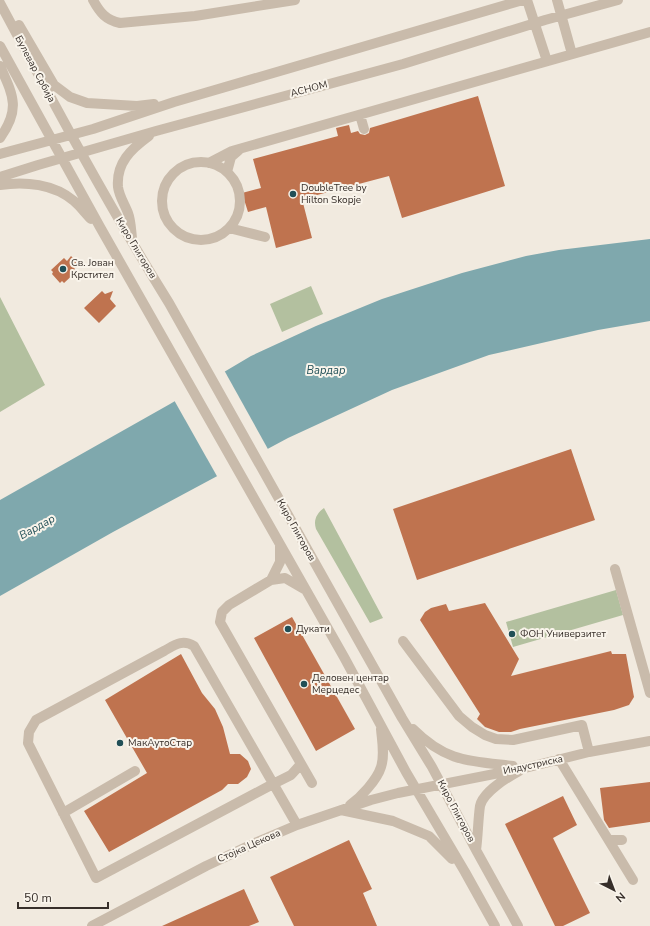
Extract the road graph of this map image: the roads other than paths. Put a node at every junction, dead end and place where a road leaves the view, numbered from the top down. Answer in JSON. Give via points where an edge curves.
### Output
{"nodes":[{"id":1,"x":93,"y":0,"type":"edge"},
{"id":2,"x":295,"y":0,"type":"edge"},
{"id":3,"x":523,"y":0,"type":"edge"},
{"id":4,"x":528,"y":0,"type":"edge"},
{"id":5,"x":557,"y":0,"type":"edge"},
{"id":6,"x":618,"y":0,"type":"edge"},
{"id":7,"x":0,"y":2,"type":"edge"},
{"id":8,"x":562,"y":16,"type":"junction"},
{"id":9,"x":535,"y":24,"type":"junction"},
{"id":10,"x":650,"y":32,"type":"edge"},
{"id":11,"x":0,"y":46,"type":"edge"},
{"id":12,"x":572,"y":54,"type":"junction"},
{"id":13,"x":547,"y":61,"type":"junction"},
{"id":14,"x":0,"y":66,"type":"edge"},
{"id":15,"x":174,"y":102,"type":"junction"},
{"id":16,"x":360,"y":115,"type":"junction"},
{"id":17,"x":364,"y":129,"type":"dead end"},
{"id":18,"x":156,"y":131,"type":"junction"},
{"id":19,"x":71,"y":135,"type":"junction"},
{"id":20,"x":0,"y":138,"type":"edge"},
{"id":21,"x":52,"y":140,"type":"junction"},
{"id":22,"x":241,"y":149,"type":"junction"},
{"id":23,"x":82,"y":153,"type":"junction"},
{"id":24,"x":0,"y":154,"type":"edge"},
{"id":25,"x":62,"y":158,"type":"junction"},
{"id":26,"x":209,"y":163,"type":"junction"},
{"id":27,"x":227,"y":172,"type":"junction"},
{"id":28,"x":0,"y":177,"type":"edge"},
{"id":29,"x":0,"y":185,"type":"edge"},
{"id":30,"x":100,"y":227,"type":"junction"},
{"id":31,"x":229,"y":228,"type":"junction"},
{"id":32,"x":265,"y":237,"type":"dead end"},
{"id":33,"x":134,"y":246,"type":"junction"},
{"id":34,"x":280,"y":544,"type":"junction"},
{"id":35,"x":615,"y":569,"type":"dead end"},
{"id":36,"x":271,"y":580,"type":"junction"},
{"id":37,"x":306,"y":590,"type":"junction"},
{"id":38,"x":403,"y":641,"type":"dead end"},
{"id":39,"x":650,"y":693,"type":"edge"},
{"id":40,"x":402,"y":718,"type":"junction"},
{"id":41,"x":381,"y":726,"type":"junction"},
{"id":42,"x":650,"y":741,"type":"edge"},
{"id":43,"x":589,"y":752,"type":"junction"},
{"id":44,"x":559,"y":759,"type":"junction"},
{"id":45,"x":301,"y":764,"type":"junction"},
{"id":46,"x":524,"y":768,"type":"junction"},
{"id":47,"x":135,"y":771,"type":"dead end"},
{"id":48,"x":312,"y":783,"type":"dead end"},
{"id":49,"x":273,"y":784,"type":"junction"},
{"id":50,"x":442,"y":785,"type":"junction"},
{"id":51,"x":416,"y":790,"type":"junction"},
{"id":52,"x":342,"y":810,"type":"junction"},
{"id":53,"x":63,"y":813,"type":"junction"},
{"id":54,"x":297,"y":825,"type":"junction"},
{"id":55,"x":608,"y":840,"type":"junction"},
{"id":56,"x":622,"y":840,"type":"dead end"},
{"id":57,"x":476,"y":850,"type":"junction"},
{"id":58,"x":465,"y":872,"type":"junction"},
{"id":59,"x":633,"y":880,"type":"dead end"},
{"id":60,"x":92,"y":926,"type":"edge"},
{"id":61,"x":495,"y":926,"type":"edge"},
{"id":62,"x":518,"y":926,"type":"edge"}],
"edges":[{"from":1,"to":2,"type":"street","via":[[106,18],[120,23],[195,16]]},
{"from":3,"to":15,"type":"street"},
{"from":4,"to":9,"type":"street"},
{"from":5,"to":8,"type":"street"},
{"from":6,"to":8,"type":"street","name":"АСНОМ"},
{"from":7,"to":15,"type":"street","via":[[15,17],[54,85],[70,97],[87,103],[107,105],[137,106]]},
{"from":7,"to":19,"type":"street","name":"Булевар Србија"},
{"from":8,"to":9,"type":"street","name":"АСНОМ"},
{"from":8,"to":12,"type":"street"},
{"from":9,"to":13,"type":"street"},
{"from":9,"to":18,"type":"street","name":"АСНОМ","via":[[403,64]]},
{"from":10,"to":12,"type":"street"},
{"from":11,"to":21,"type":"street","name":"Булевар Србија"},
{"from":12,"to":13,"type":"street"},
{"from":13,"to":16,"type":"street"},
{"from":14,"to":20,"type":"street","via":[[12,92],[13,109],[9,126]]},
{"from":15,"to":19,"type":"street"},
{"from":16,"to":17,"type":"street"},
{"from":16,"to":22,"type":"street"},
{"from":18,"to":23,"type":"street","name":"АСНОМ"},
{"from":18,"to":33,"type":"street","via":[[125,157],[119,174],[118,188],[128,215]]},
{"from":19,"to":21,"type":"street"},
{"from":19,"to":23,"type":"street","name":"Киро Глигоров"},
{"from":21,"to":24,"type":"street"},
{"from":21,"to":25,"type":"street","name":"Киро Глигоров"},
{"from":22,"to":26,"type":"street"},
{"from":22,"to":27,"type":"street","via":[[231,158]]},
{"from":23,"to":25,"type":"street","name":"АСНОМ"},
{"from":23,"to":33,"type":"street","name":"Киро Глигоров"},
{"from":25,"to":28,"type":"street","name":"АСНОМ"},
{"from":25,"to":30,"type":"street","name":"Киро Глигоров"},
{"from":26,"to":27,"type":"street"},
{"from":26,"to":31,"type":"street","via":[[197,162],[186,165],[173,175],[164,190],[164,213],[177,231],[198,240],[220,235]]},
{"from":27,"to":31,"type":"street","via":[[235,181],[240,206]]},
{"from":29,"to":30,"type":"street","via":[[34,184],[59,192],[73,200]]},
{"from":30,"to":34,"type":"street","name":"Киро Глигоров"},
{"from":31,"to":32,"type":"street"},
{"from":33,"to":40,"type":"street","name":"Киро Глигоров","via":[[169,303]]},
{"from":34,"to":36,"type":"street","via":[[280,562]]},
{"from":34,"to":37,"type":"street","name":"Киро Глигоров"},
{"from":35,"to":39,"type":"street"},
{"from":36,"to":37,"type":"street","via":[[285,578]]},
{"from":36,"to":45,"type":"street","via":[[229,605],[222,612],[220,622]]},
{"from":37,"to":41,"type":"street","name":"Киро Глигоров"},
{"from":38,"to":43,"type":"street","via":[[459,716],[477,731],[492,738],[506,740],[582,725]]},
{"from":40,"to":46,"type":"street","via":[[427,742],[449,756]]},
{"from":40,"to":50,"type":"street","name":"Киро Глигоров"},
{"from":41,"to":51,"type":"street","name":"Киро Глигоров"},
{"from":41,"to":52,"type":"street","via":[[381,767],[370,786]]},
{"from":42,"to":43,"type":"street","name":"Индустриска"},
{"from":43,"to":44,"type":"street","name":"Индустриска"},
{"from":44,"to":46,"type":"street","name":"Индустриска"},
{"from":44,"to":55,"type":"street"},
{"from":45,"to":48,"type":"street"},
{"from":45,"to":49,"type":"street","via":[[291,775]]},
{"from":46,"to":50,"type":"street","name":"Индустриска"},
{"from":46,"to":57,"type":"street","via":[[503,780],[489,792],[480,805]]},
{"from":47,"to":53,"type":"street"},
{"from":49,"to":53,"type":"street","via":[[96,878]]},
{"from":49,"to":53,"type":"street","via":[[194,646],[188,642],[180,643],[36,720],[29,732],[28,743]]},
{"from":49,"to":54,"type":"street"},
{"from":50,"to":51,"type":"street","name":"Индустриска"},
{"from":50,"to":57,"type":"street","name":"Киро Глигоров"},
{"from":51,"to":52,"type":"street","name":"Стојка Цекова","via":[[370,800]]},
{"from":51,"to":58,"type":"street","name":"Киро Глигоров"},
{"from":52,"to":54,"type":"street","name":"Стојка Цекова"},
{"from":52,"to":58,"type":"street","via":[[393,821],[429,836]]},
{"from":54,"to":60,"type":"street","name":"Стојка Цекова","via":[[206,866]]},
{"from":55,"to":56,"type":"street"},
{"from":55,"to":59,"type":"street"},
{"from":57,"to":62,"type":"street","name":"Киро Глигоров"},
{"from":58,"to":61,"type":"street","name":"Киро Глигоров"}]}
